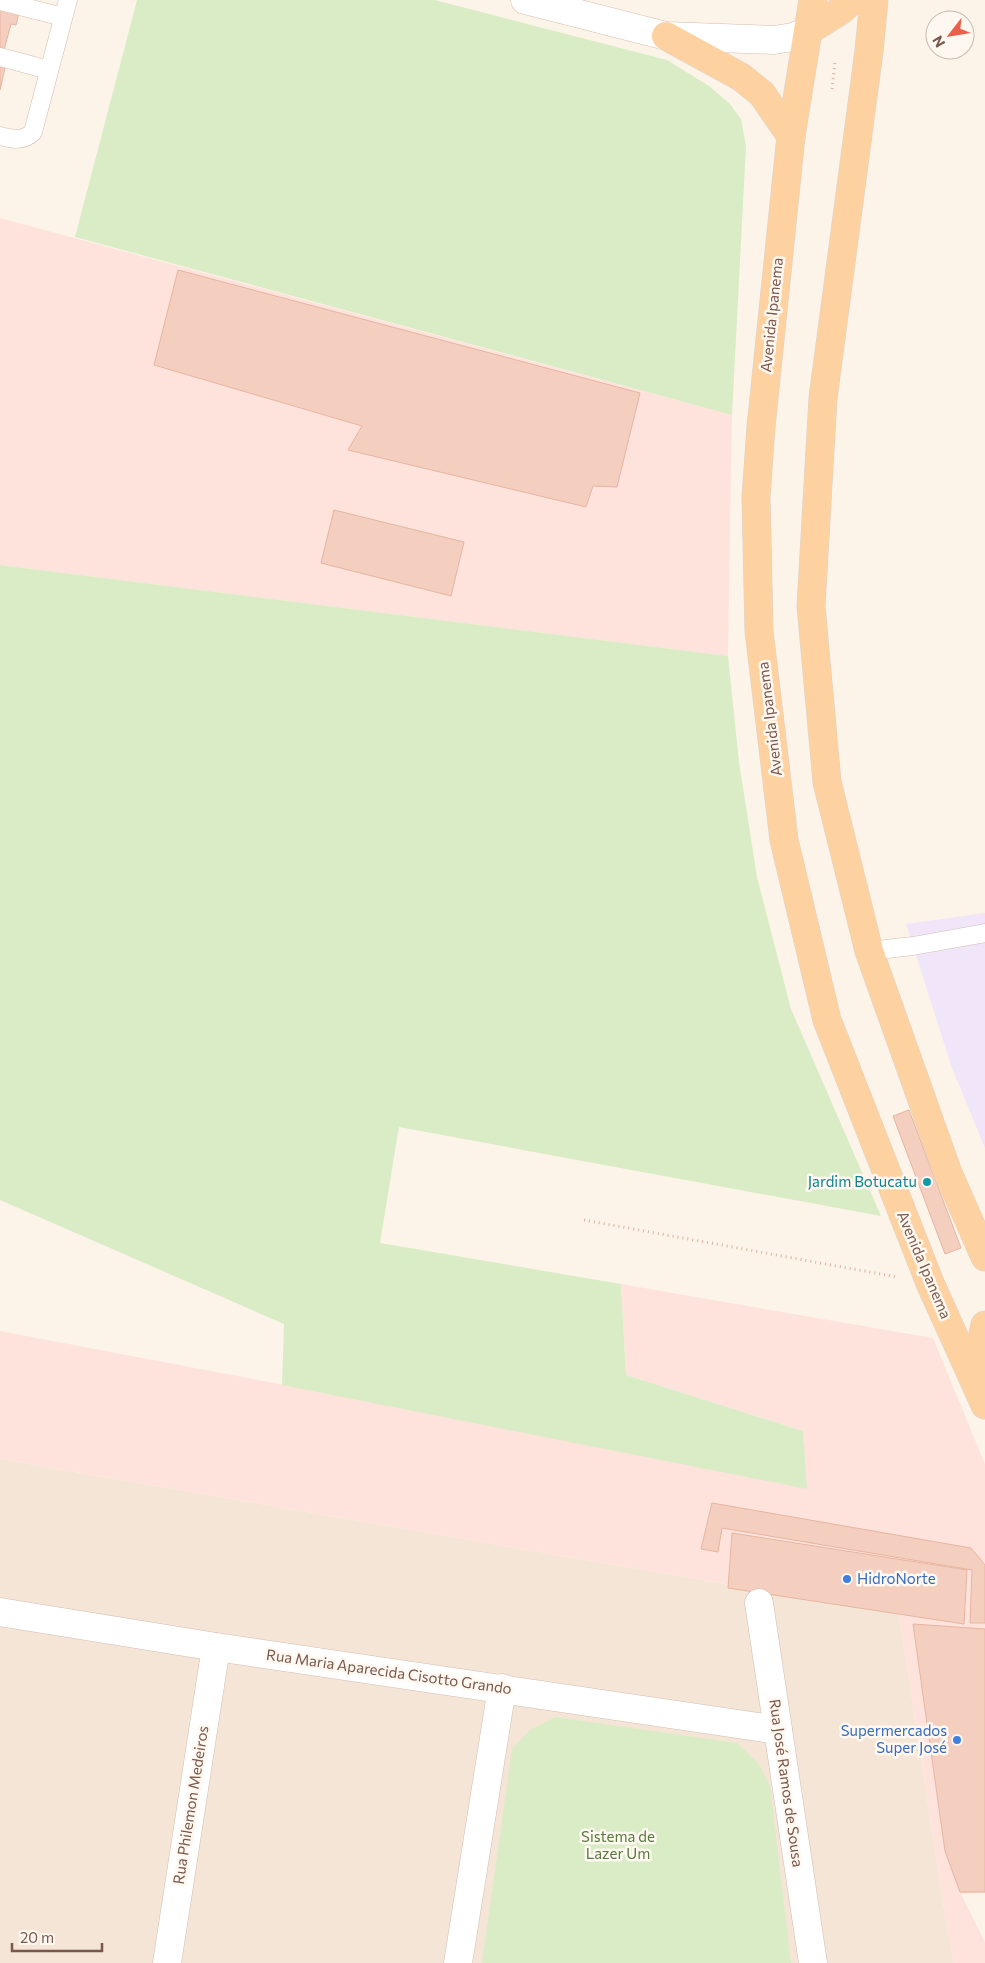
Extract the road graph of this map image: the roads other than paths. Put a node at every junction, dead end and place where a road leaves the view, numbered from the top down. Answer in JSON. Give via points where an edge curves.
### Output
{"nodes":[{"id":1,"x":524,"y":0,"type":"edge"},
{"id":2,"x":813,"y":0,"type":"edge"},
{"id":3,"x":853,"y":0,"type":"edge"},
{"id":4,"x":874,"y":0,"type":"edge"},
{"id":5,"x":0,"y":1,"type":"edge"},
{"id":6,"x":65,"y":8,"type":"edge"},
{"id":7,"x":808,"y":30,"type":"junction"},
{"id":8,"x":666,"y":36,"type":"junction"},
{"id":9,"x":0,"y":57,"type":"edge"},
{"id":10,"x":49,"y":70,"type":"junction"},
{"id":11,"x":0,"y":136,"type":"edge"},
{"id":12,"x":791,"y":136,"type":"junction"},
{"id":13,"x":985,"y":933,"type":"edge"},
{"id":14,"x":869,"y":951,"type":"junction"},
{"id":15,"x":985,"y":1258,"type":"edge"},
{"id":16,"x":985,"y":1325,"type":"edge"},
{"id":17,"x":985,"y":1390,"type":"edge"},
{"id":18,"x":985,"y":1405,"type":"edge"},
{"id":19,"x":759,"y":1603,"type":"dead end"},
{"id":20,"x":0,"y":1612,"type":"edge"},
{"id":21,"x":216,"y":1647,"type":"junction"},
{"id":22,"x":502,"y":1688,"type":"junction"},
{"id":23,"x":778,"y":1730,"type":"junction"},
{"id":24,"x":166,"y":1963,"type":"edge"},
{"id":25,"x":458,"y":1963,"type":"edge"},
{"id":26,"x":813,"y":1963,"type":"edge"}],
"edges":[{"from":1,"to":8,"type":"street"},
{"from":2,"to":7,"type":"main road","name":"Avenida Ipanema"},
{"from":3,"to":7,"type":"main road"},
{"from":4,"to":14,"type":"main road","via":[[823,398],[811,606],[827,782]]},
{"from":5,"to":6,"type":"lane"},
{"from":6,"to":10,"type":"lane"},
{"from":7,"to":8,"type":"street","via":[[774,40]]},
{"from":7,"to":12,"type":"main road","name":"Avenida Ipanema"},
{"from":8,"to":12,"type":"main road","via":[[741,77],[762,94]]},
{"from":9,"to":10,"type":"lane"},
{"from":10,"to":11,"type":"lane","via":[[33,132],[14,139]]},
{"from":12,"to":18,"type":"main road","name":"Avenida Ipanema","via":[[756,497],[759,631],[784,840],[827,1020],[930,1283]]},
{"from":13,"to":14,"type":"lane"},
{"from":14,"to":15,"type":"main road","via":[[948,1173]]},
{"from":16,"to":17,"type":"main road","via":[[980,1345],[980,1370]]},
{"from":19,"to":23,"type":"street","name":"Rua José Ramos de Sousa"},
{"from":20,"to":21,"type":"street","name":"Rua Maria Aparecida Cisotto Grando"},
{"from":21,"to":22,"type":"street","name":"Rua Maria Aparecida Cisotto Grando"},
{"from":21,"to":24,"type":"street","name":"Rua Philemon Medeiros"},
{"from":22,"to":23,"type":"street","name":"Rua Maria Aparecida Cisotto Grando"},
{"from":22,"to":25,"type":"street"},
{"from":23,"to":26,"type":"street","name":"Rua José Ramos de Sousa"}]}
